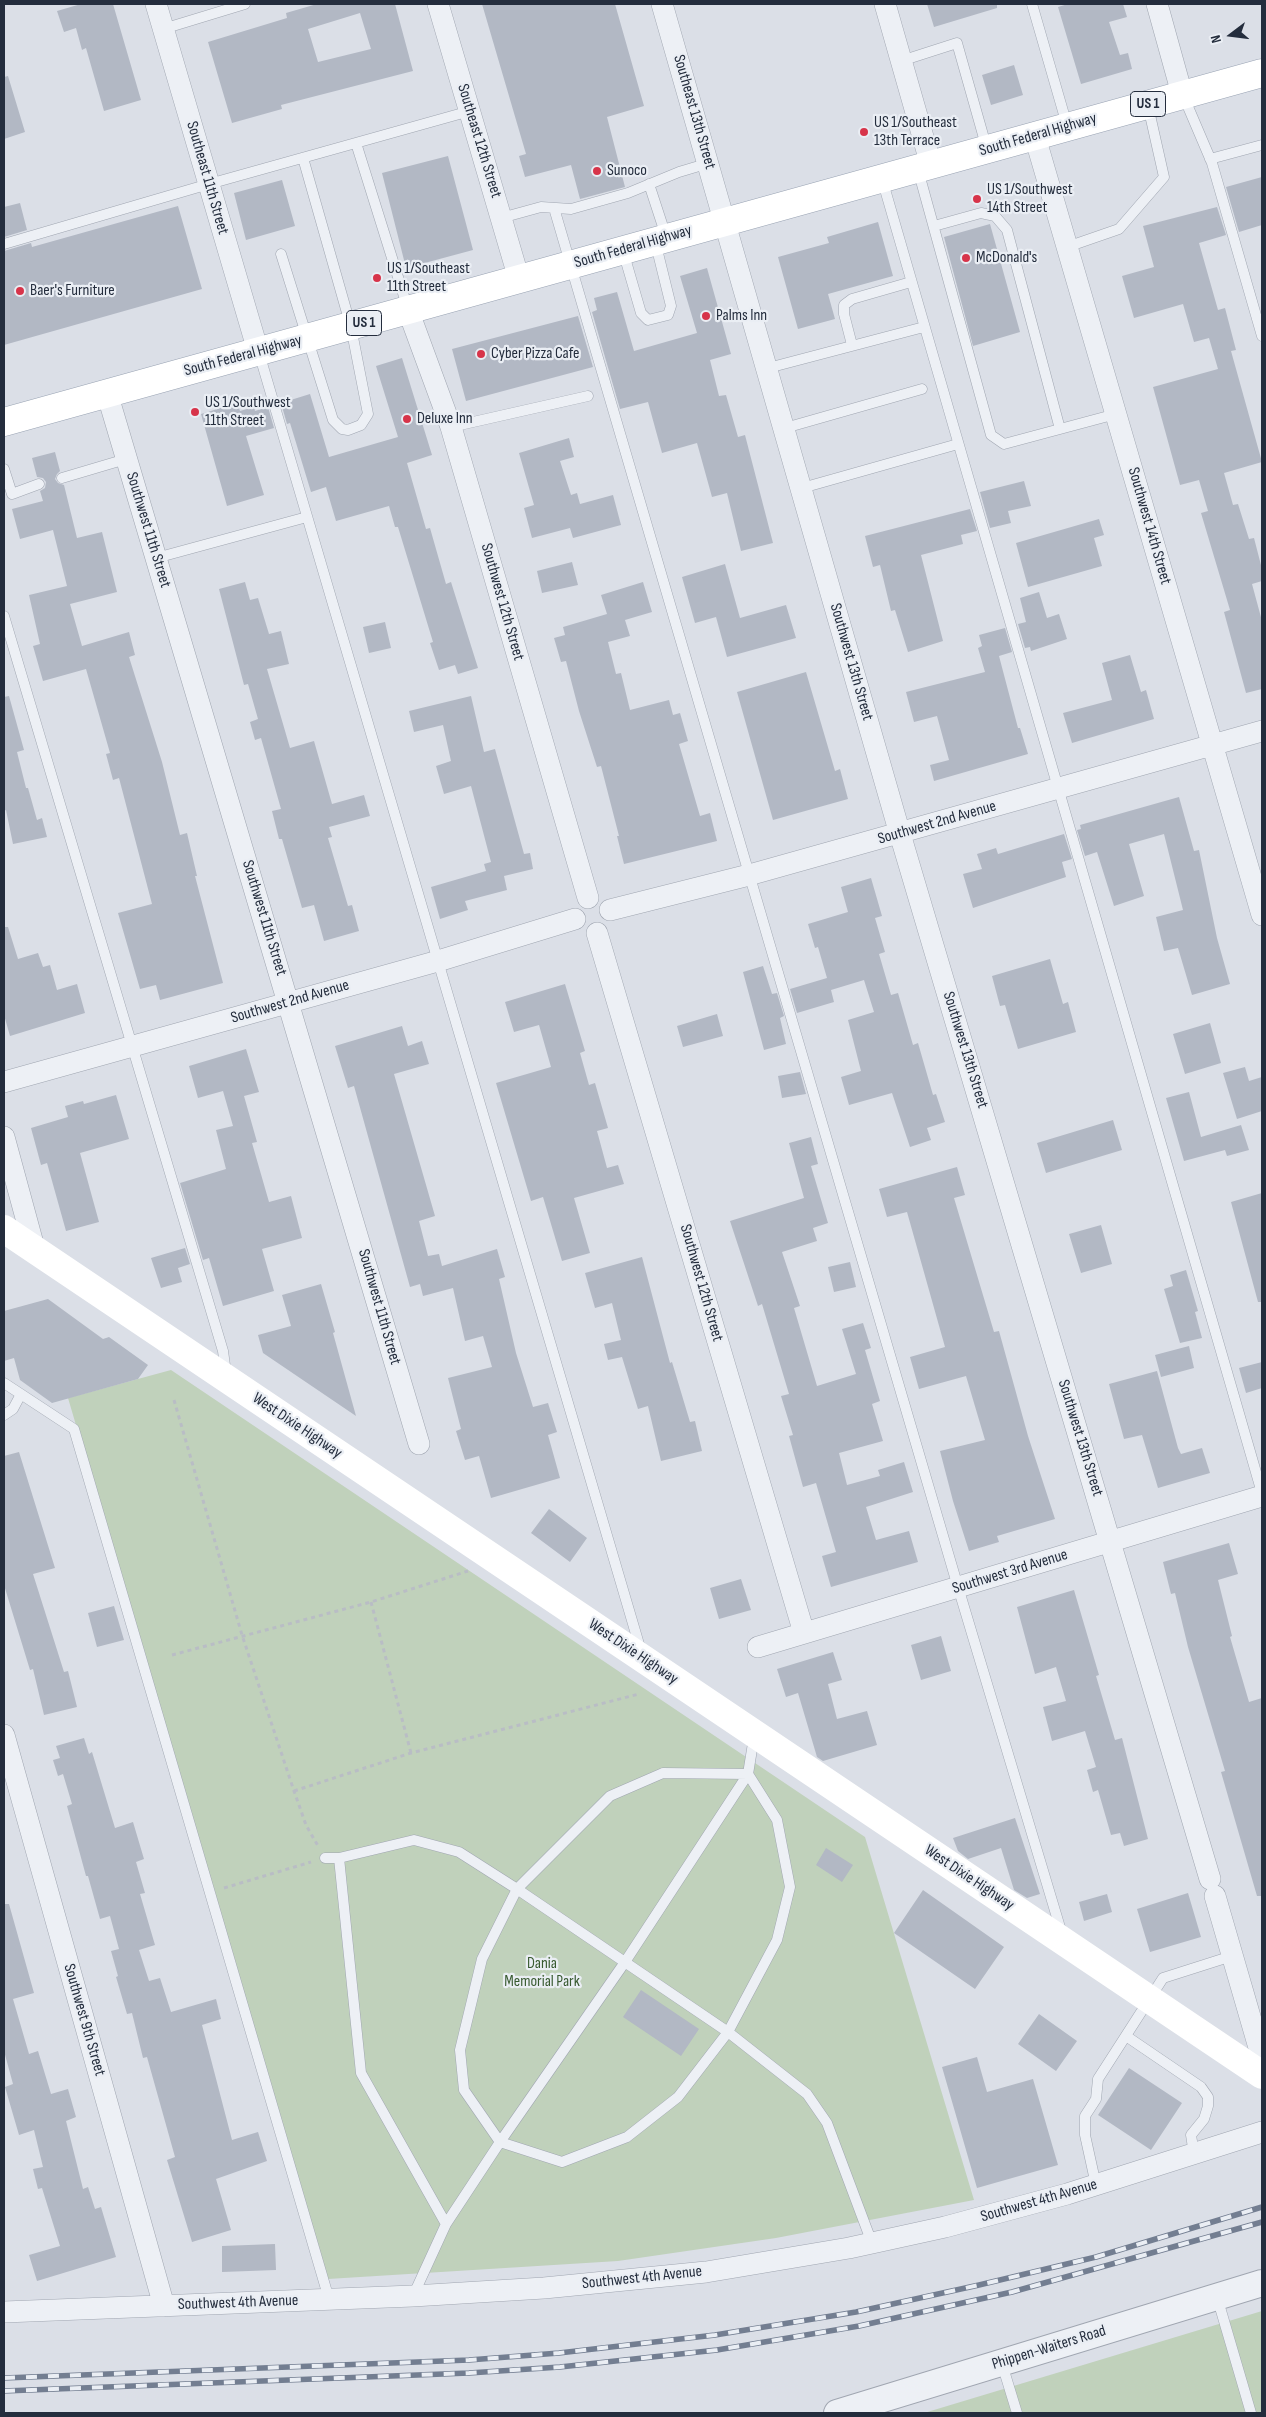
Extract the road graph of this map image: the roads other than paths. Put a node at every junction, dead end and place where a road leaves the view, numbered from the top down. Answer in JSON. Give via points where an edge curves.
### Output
{"nodes":[{"id":1,"x":156,"y":4,"type":"edge"},
{"id":2,"x":245,"y":4,"type":"edge"},
{"id":3,"x":438,"y":4,"type":"edge"},
{"id":4,"x":662,"y":4,"type":"edge"},
{"id":5,"x":885,"y":4,"type":"edge"},
{"id":6,"x":1032,"y":4,"type":"edge"},
{"id":7,"x":1157,"y":4,"type":"edge"},
{"id":8,"x":163,"y":29,"type":"junction"},
{"id":9,"x":901,"y":60,"type":"junction"},
{"id":10,"x":1262,"y":73,"type":"edge"},
{"id":11,"x":1182,"y":94,"type":"junction"},
{"id":12,"x":1148,"y":104,"type":"junction"},
{"id":13,"x":470,"y":111,"type":"junction"},
{"id":14,"x":1067,"y":128,"type":"junction"},
{"id":15,"x":1035,"y":136,"type":"junction"},
{"id":16,"x":356,"y":143,"type":"junction"},
{"id":17,"x":1262,"y":145,"type":"edge"},
{"id":18,"x":987,"y":150,"type":"junction"},
{"id":19,"x":303,"y":158,"type":"junction"},
{"id":20,"x":1210,"y":159,"type":"junction"},
{"id":21,"x":709,"y":163,"type":"junction"},
{"id":22,"x":925,"y":167,"type":"junction"},
{"id":23,"x":882,"y":178,"type":"junction"},
{"id":24,"x":209,"y":184,"type":"junction"},
{"id":25,"x":649,"y":184,"type":"junction"},
{"id":26,"x":554,"y":208,"type":"junction"},
{"id":27,"x":501,"y":218,"type":"junction"},
{"id":28,"x":726,"y":220,"type":"junction"},
{"id":29,"x":934,"y":226,"type":"junction"},
{"id":30,"x":661,"y":239,"type":"junction"},
{"id":31,"x":4,"y":244,"type":"edge"},
{"id":32,"x":1067,"y":247,"type":"junction"},
{"id":33,"x":622,"y":250,"type":"junction"},
{"id":34,"x":281,"y":254,"type":"dead end"},
{"id":35,"x":570,"y":265,"type":"junction"},
{"id":36,"x":520,"y":279,"type":"junction"},
{"id":37,"x":911,"y":282,"type":"junction"},
{"id":38,"x":408,"y":310,"type":"junction"},
{"id":39,"x":351,"y":326,"type":"junction"},
{"id":40,"x":924,"y":327,"type":"junction"},
{"id":41,"x":1262,"y":336,"type":"edge"},
{"id":42,"x":306,"y":338,"type":"junction"},
{"id":43,"x":852,"y":345,"type":"junction"},
{"id":44,"x":258,"y":351,"type":"junction"},
{"id":45,"x":768,"y":368,"type":"junction"},
{"id":46,"x":922,"y":389,"type":"dead end"},
{"id":47,"x":107,"y":393,"type":"junction"},
{"id":48,"x":588,"y":396,"type":"dead end"},
{"id":49,"x":1116,"y":414,"type":"junction"},
{"id":50,"x":4,"y":422,"type":"edge"},
{"id":51,"x":452,"y":427,"type":"junction"},
{"id":52,"x":785,"y":428,"type":"junction"},
{"id":53,"x":1060,"y":429,"type":"junction"},
{"id":54,"x":958,"y":444,"type":"junction"},
{"id":55,"x":126,"y":459,"type":"junction"},
{"id":56,"x":4,"y":469,"type":"edge"},
{"id":57,"x":62,"y":478,"type":"dead end"},
{"id":58,"x":39,"y":484,"type":"dead end"},
{"id":59,"x":802,"y":488,"type":"junction"},
{"id":60,"x":307,"y":517,"type":"junction"},
{"id":61,"x":156,"y":558,"type":"junction"},
{"id":62,"x":4,"y":616,"type":"edge"},
{"id":63,"x":1262,"y":731,"type":"edge"},
{"id":64,"x":1214,"y":745,"type":"junction"},
{"id":65,"x":1057,"y":789,"type":"junction"},
{"id":66,"x":900,"y":834,"type":"junction"},
{"id":67,"x":1255,"y":865,"type":"edge"},
{"id":68,"x":749,"y":875,"type":"junction"},
{"id":69,"x":588,"y":898,"type":"junction"},
{"id":70,"x":610,"y":910,"type":"junction"},
{"id":71,"x":1262,"y":915,"type":"edge"},
{"id":72,"x":575,"y":919,"type":"junction"},
{"id":73,"x":597,"y":933,"type":"junction"},
{"id":74,"x":438,"y":961,"type":"junction"},
{"id":75,"x":289,"y":1003,"type":"junction"},
{"id":76,"x":132,"y":1046,"type":"junction"},
{"id":77,"x":4,"y":1082,"type":"edge"},
{"id":78,"x":4,"y":1137,"type":"edge"},
{"id":79,"x":4,"y":1229,"type":"edge"},
{"id":80,"x":35,"y":1251,"type":"junction"},
{"id":81,"x":226,"y":1379,"type":"junction"},
{"id":82,"x":4,"y":1383,"type":"edge"},
{"id":83,"x":21,"y":1394,"type":"junction"},
{"id":84,"x":4,"y":1415,"type":"edge"},
{"id":85,"x":419,"y":1444,"type":"dead end"},
{"id":86,"x":1262,"y":1495,"type":"edge"},
{"id":87,"x":1111,"y":1541,"type":"junction"},
{"id":88,"x":958,"y":1587,"type":"junction"},
{"id":89,"x":804,"y":1633,"type":"junction"},
{"id":90,"x":758,"y":1647,"type":"dead end"},
{"id":91,"x":643,"y":1659,"type":"junction"},
{"id":92,"x":755,"y":1734,"type":"junction"},
{"id":93,"x":4,"y":1735,"type":"edge"},
{"id":94,"x":748,"y":1774,"type":"junction"},
{"id":95,"x":325,"y":1858,"type":"road end"},
{"id":96,"x":339,"y":1858,"type":"junction"},
{"id":97,"x":517,"y":1888,"type":"junction"},
{"id":98,"x":1064,"y":1942,"type":"junction"},
{"id":99,"x":1232,"y":1956,"type":"junction"},
{"id":100,"x":625,"y":1962,"type":"junction"},
{"id":101,"x":1150,"y":1999,"type":"junction"},
{"id":102,"x":728,"y":2032,"type":"junction"},
{"id":103,"x":1126,"y":2036,"type":"junction"},
{"id":104,"x":1262,"y":2058,"type":"edge"},
{"id":105,"x":1262,"y":2075,"type":"edge"},
{"id":106,"x":1262,"y":2132,"type":"edge"},
{"id":107,"x":500,"y":2142,"type":"junction"},
{"id":108,"x":1194,"y":2154,"type":"junction"},
{"id":109,"x":1096,"y":2185,"type":"junction"},
{"id":110,"x":446,"y":2224,"type":"junction"},
{"id":111,"x":872,"y":2244,"type":"junction"},
{"id":112,"x":1262,"y":2283,"type":"edge"},
{"id":113,"x":413,"y":2296,"type":"junction"},
{"id":114,"x":1217,"y":2297,"type":"junction"},
{"id":115,"x":329,"y":2299,"type":"junction"},
{"id":116,"x":164,"y":2306,"type":"junction"},
{"id":117,"x":4,"y":2312,"type":"edge"},
{"id":118,"x":1002,"y":2363,"type":"junction"},
{"id":119,"x":837,"y":2413,"type":"edge"},
{"id":120,"x":1017,"y":2413,"type":"edge"},
{"id":121,"x":1251,"y":2413,"type":"edge"}],
"edges":[{"from":1,"to":8,"type":"street","name":"Southeast 11th Street"},
{"from":2,"to":8,"type":"lane"},
{"from":3,"to":13,"type":"street","name":"Southeast 12th Street"},
{"from":4,"to":21,"type":"street","name":"Southeast 13th Street"},
{"from":5,"to":9,"type":"street"},
{"from":6,"to":14,"type":"lane"},
{"from":7,"to":11,"type":"street"},
{"from":8,"to":24,"type":"street","name":"Southeast 11th Street"},
{"from":9,"to":18,"type":"lane","via":[[957,43]]},
{"from":9,"to":22,"type":"street"},
{"from":10,"to":11,"type":"main road","name":"South Federal Highway","number":"US 1"},
{"from":11,"to":12,"type":"main road","name":"South Federal Highway","number":"US 1"},
{"from":11,"to":20,"type":"lane"},
{"from":12,"to":14,"type":"main road","name":"South Federal Highway","number":"US 1"},
{"from":12,"to":32,"type":"lane","via":[[1164,177],[1119,229]]},
{"from":13,"to":16,"type":"lane"},
{"from":13,"to":27,"type":"street","name":"Southeast 12th Street"},
{"from":14,"to":15,"type":"main road","name":"South Federal Highway","number":"US 1"},
{"from":15,"to":18,"type":"main road","name":"South Federal Highway","number":"US 1"},
{"from":15,"to":32,"type":"street","name":"Southwest 14th Street"},
{"from":16,"to":19,"type":"lane"},
{"from":16,"to":38,"type":"lane"},
{"from":17,"to":20,"type":"lane"},
{"from":18,"to":22,"type":"main road","name":"South Federal Highway","number":"US 1"},
{"from":19,"to":24,"type":"lane"},
{"from":19,"to":39,"type":"lane"},
{"from":20,"to":41,"type":"lane"},
{"from":21,"to":25,"type":"lane"},
{"from":21,"to":28,"type":"street","name":"Southeast 13th Street"},
{"from":22,"to":23,"type":"main road","name":"South Federal Highway","number":"US 1"},
{"from":22,"to":29,"type":"lane"},
{"from":23,"to":28,"type":"main road","name":"South Federal Highway","number":"US 1"},
{"from":23,"to":37,"type":"lane"},
{"from":24,"to":31,"type":"lane"},
{"from":24,"to":44,"type":"street","name":"Southeast 11th Street"},
{"from":25,"to":26,"type":"lane","via":[[571,209]]},
{"from":25,"to":30,"type":"lane"},
{"from":26,"to":27,"type":"lane","via":[[540,207]]},
{"from":26,"to":35,"type":"lane"},
{"from":27,"to":36,"type":"street","name":"Southeast 12th Street"},
{"from":28,"to":30,"type":"main road","name":"South Federal Highway","number":"US 1"},
{"from":28,"to":45,"type":"street","name":"Southwest 13th Street"},
{"from":29,"to":53,"type":"lane","via":[[981,213],[995,216],[1007,230]]},
{"from":29,"to":53,"type":"lane","via":[[991,435],[1004,444]]},
{"from":30,"to":33,"type":"main road","name":"South Federal Highway","number":"US 1"},
{"from":30,"to":33,"type":"lane","via":[[671,306],[668,315],[648,320],[641,313]]},
{"from":32,"to":49,"type":"street","name":"Southwest 14th Street"},
{"from":33,"to":35,"type":"main road","name":"South Federal Highway","number":"US 1"},
{"from":34,"to":42,"type":"lane"},
{"from":35,"to":36,"type":"main road","name":"South Federal Highway","number":"US 1"},
{"from":35,"to":68,"type":"lane"},
{"from":36,"to":38,"type":"main road","name":"South Federal Highway","number":"US 1"},
{"from":37,"to":40,"type":"lane"},
{"from":37,"to":43,"type":"lane","via":[[852,299],[844,305]]},
{"from":38,"to":39,"type":"main road","name":"South Federal Highway","number":"US 1"},
{"from":38,"to":51,"type":"street","name":"Southwest 12th Street"},
{"from":39,"to":42,"type":"main road","name":"South Federal Highway","number":"US 1"},
{"from":39,"to":42,"type":"lane","via":[[368,414],[361,425],[348,430],[333,420]]},
{"from":40,"to":43,"type":"lane"},
{"from":40,"to":54,"type":"lane"},
{"from":42,"to":44,"type":"main road","name":"South Federal Highway","number":"US 1"},
{"from":43,"to":45,"type":"lane"},
{"from":44,"to":47,"type":"main road","name":"South Federal Highway","number":"US 1"},
{"from":44,"to":60,"type":"lane"},
{"from":45,"to":52,"type":"street","name":"Southwest 13th Street"},
{"from":46,"to":52,"type":"lane"},
{"from":47,"to":50,"type":"main road","name":"South Federal Highway","number":"US 1"},
{"from":47,"to":55,"type":"street","name":"Southwest 11th Street"},
{"from":48,"to":51,"type":"lane"},
{"from":49,"to":53,"type":"lane"},
{"from":49,"to":64,"type":"street","name":"Southwest 14th Street"},
{"from":51,"to":69,"type":"street","name":"Southwest 12th Street"},
{"from":52,"to":59,"type":"street","name":"Southwest 13th Street"},
{"from":54,"to":59,"type":"lane"},
{"from":54,"to":65,"type":"lane"},
{"from":55,"to":57,"type":"lane"},
{"from":55,"to":61,"type":"street","name":"Southwest 11th Street"},
{"from":56,"to":58,"type":"lane","via":[[12,494]]},
{"from":59,"to":66,"type":"street","name":"Southwest 13th Street"},
{"from":60,"to":61,"type":"lane"},
{"from":60,"to":74,"type":"lane"},
{"from":61,"to":75,"type":"street","name":"Southwest 11th Street"},
{"from":62,"to":76,"type":"lane"},
{"from":63,"to":64,"type":"street","name":"Southwest 2nd Avenue"},
{"from":64,"to":65,"type":"street","name":"Southwest 2nd Avenue"},
{"from":64,"to":67,"type":"street","name":"Southwest 14th Street"},
{"from":65,"to":66,"type":"street","name":"Southwest 2nd Avenue"},
{"from":65,"to":86,"type":"lane"},
{"from":66,"to":68,"type":"street","name":"Southwest 2nd Avenue"},
{"from":66,"to":87,"type":"street","name":"Southwest 13th Street"},
{"from":67,"to":71,"type":"street","name":"Southwest 14th Street"},
{"from":68,"to":70,"type":"street","name":"Southwest 2nd Avenue"},
{"from":68,"to":88,"type":"lane"},
{"from":69,"to":70,"type":"street","via":[[601,899]]},
{"from":69,"to":72,"type":"street","via":[[576,907]]},
{"from":70,"to":73,"type":"street","via":[[609,924]]},
{"from":72,"to":73,"type":"street","via":[[582,930]]},
{"from":72,"to":74,"type":"street","name":"Southwest 2nd Avenue"},
{"from":73,"to":89,"type":"street","name":"Southwest 12th Street"},
{"from":74,"to":75,"type":"street","name":"Southwest 2nd Avenue"},
{"from":74,"to":91,"type":"lane"},
{"from":75,"to":76,"type":"street","name":"Southwest 2nd Avenue"},
{"from":75,"to":85,"type":"street","name":"Southwest 11th Street"},
{"from":76,"to":77,"type":"street","name":"Southwest 2nd Avenue"},
{"from":76,"to":81,"type":"lane","via":[[223,1351]]},
{"from":78,"to":80,"type":"street"},
{"from":79,"to":80,"type":"main road","name":"West Dixie Highway"},
{"from":80,"to":81,"type":"main road","name":"West Dixie Highway"},
{"from":81,"to":91,"type":"main road","name":"West Dixie Highway"},
{"from":82,"to":83,"type":"lane"},
{"from":83,"to":84,"type":"lane","via":[[13,1409]]},
{"from":83,"to":115,"type":"lane","via":[[74,1429]]},
{"from":86,"to":87,"type":"street","name":"Southwest 3rd Avenue"},
{"from":87,"to":88,"type":"street","name":"Southwest 3rd Avenue"},
{"from":87,"to":99,"type":"street","name":"Southwest 13th Street"},
{"from":88,"to":89,"type":"street","name":"Southwest 3rd Avenue"},
{"from":88,"to":98,"type":"lane"},
{"from":89,"to":90,"type":"street","name":"Southwest 3rd Avenue"},
{"from":91,"to":92,"type":"main road","name":"West Dixie Highway"},
{"from":92,"to":94,"type":"lane"},
{"from":92,"to":98,"type":"main road","name":"West Dixie Highway"},
{"from":93,"to":116,"type":"street","name":"Southwest 9th Street"},
{"from":94,"to":97,"type":"lane","via":[[662,1773],[610,1796]]},
{"from":94,"to":100,"type":"lane"},
{"from":94,"to":102,"type":"lane","via":[[777,1820],[790,1887],[777,1940]]},
{"from":95,"to":96,"type":"lane"},
{"from":96,"to":97,"type":"lane","via":[[414,1840],[459,1852]]},
{"from":96,"to":110,"type":"lane","via":[[361,2073]]},
{"from":97,"to":100,"type":"lane"},
{"from":97,"to":107,"type":"lane","via":[[482,1959],[460,2050],[464,2090]]},
{"from":98,"to":101,"type":"main road","name":"West Dixie Highway"},
{"from":99,"to":101,"type":"lane","via":[[1163,1978]]},
{"from":99,"to":104,"type":"street","name":"Southwest 13th Street"},
{"from":100,"to":102,"type":"lane"},
{"from":100,"to":107,"type":"lane"},
{"from":101,"to":103,"type":"lane"},
{"from":101,"to":105,"type":"main road","name":"West Dixie Highway"},
{"from":102,"to":107,"type":"lane","via":[[678,2098],[627,2137],[562,2162]]},
{"from":102,"to":111,"type":"lane","via":[[807,2094],[827,2123]]},
{"from":103,"to":108,"type":"lane","via":[[1201,2088],[1208,2097],[1204,2119],[1191,2135]]},
{"from":103,"to":109,"type":"lane","via":[[1098,2079],[1096,2099],[1085,2116],[1085,2135]]},
{"from":106,"to":108,"type":"street","name":"Southwest 4th Avenue"},
{"from":107,"to":110,"type":"lane"},
{"from":108,"to":109,"type":"street","name":"Southwest 4th Avenue"},
{"from":109,"to":111,"type":"street","name":"Southwest 4th Avenue"},
{"from":110,"to":113,"type":"lane"},
{"from":111,"to":113,"type":"street","name":"Southwest 4th Avenue","via":[[706,2272],[544,2288]]},
{"from":112,"to":114,"type":"street","name":"Phippen-Waiters Road"},
{"from":113,"to":115,"type":"street","name":"Southwest 4th Avenue"},
{"from":114,"to":118,"type":"street","name":"Phippen-Waiters Road"},
{"from":114,"to":121,"type":"lane"},
{"from":115,"to":116,"type":"street","name":"Southwest 4th Avenue"},
{"from":116,"to":117,"type":"street","name":"Southwest 4th Avenue"},
{"from":118,"to":119,"type":"street","name":"Phippen-Waiters Road"},
{"from":118,"to":120,"type":"lane"}]}
